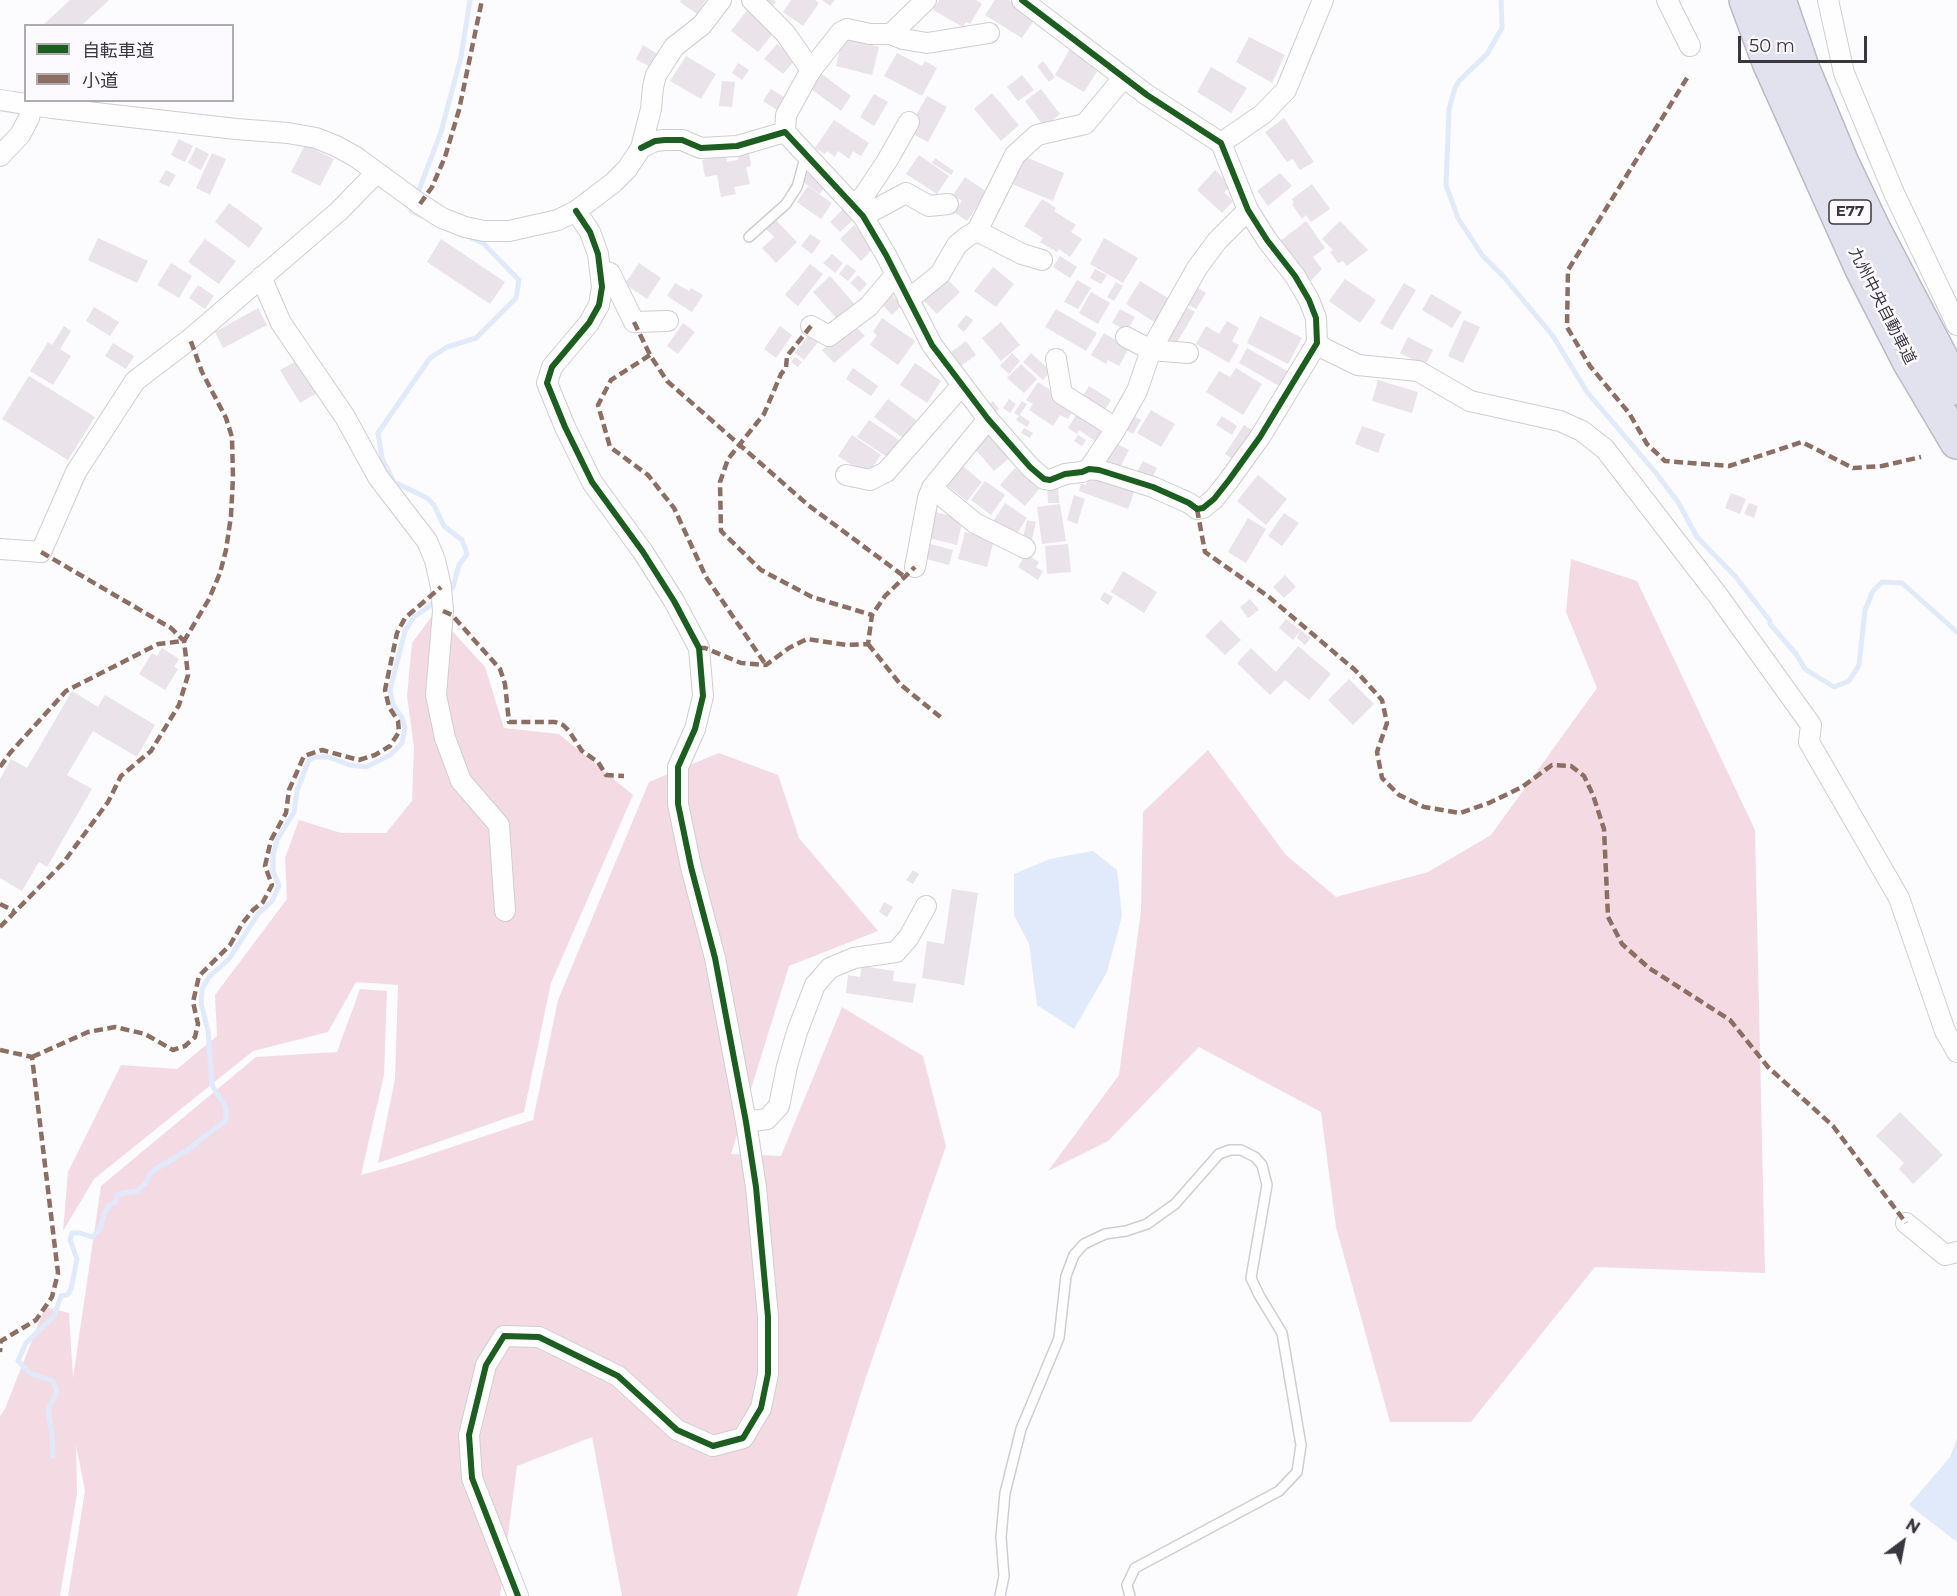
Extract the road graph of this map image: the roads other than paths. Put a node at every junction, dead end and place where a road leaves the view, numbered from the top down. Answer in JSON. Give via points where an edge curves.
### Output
{"nodes":[{"id":1,"x":721,"y":0,"type":"edge"},
{"id":2,"x":752,"y":0,"type":"edge"},
{"id":3,"x":926,"y":0,"type":"edge"},
{"id":4,"x":1022,"y":0,"type":"edge"},
{"id":5,"x":1323,"y":0,"type":"edge"},
{"id":6,"x":1666,"y":0,"type":"edge"},
{"id":7,"x":1732,"y":0,"type":"edge"},
{"id":8,"x":1746,"y":0,"type":"edge"},
{"id":9,"x":1763,"y":0,"type":"edge"},
{"id":10,"x":1779,"y":0,"type":"edge"},
{"id":11,"x":1828,"y":0,"type":"edge"},
{"id":12,"x":989,"y":33,"type":"dead end"},
{"id":13,"x":891,"y":34,"type":"junction"},
{"id":14,"x":1690,"y":46,"type":"dead end"},
{"id":15,"x":811,"y":70,"type":"junction"},
{"id":16,"x":1124,"y":77,"type":"junction"},
{"id":17,"x":0,"y":100,"type":"edge"},
{"id":18,"x":32,"y":105,"type":"junction"},
{"id":19,"x":909,"y":122,"type":"dead end"},
{"id":20,"x":785,"y":132,"type":"junction"},
{"id":21,"x":1221,"y":143,"type":"junction"},
{"id":22,"x":640,"y":148,"type":"junction"},
{"id":23,"x":0,"y":156,"type":"edge"},
{"id":24,"x":808,"y":156,"type":"junction"},
{"id":25,"x":376,"y":173,"type":"junction"},
{"id":26,"x":948,"y":204,"type":"dead end"},
{"id":27,"x":1248,"y":210,"type":"junction"},
{"id":28,"x":576,"y":211,"type":"junction"},
{"id":29,"x":858,"y":211,"type":"junction"},
{"id":30,"x":977,"y":231,"type":"junction"},
{"id":31,"x":749,"y":237,"type":"dead end"},
{"id":32,"x":1042,"y":260,"type":"dead end"},
{"id":33,"x":602,"y":270,"type":"junction"},
{"id":34,"x":896,"y":275,"type":"junction"},
{"id":35,"x":261,"y":277,"type":"junction"},
{"id":36,"x":908,"y":300,"type":"junction"},
{"id":37,"x":668,"y":321,"type":"dead end"},
{"id":38,"x":1957,"y":325,"type":"edge"},
{"id":39,"x":811,"y":326,"type":"dead end"},
{"id":40,"x":1126,"y":337,"type":"dead end"},
{"id":41,"x":1317,"y":343,"type":"junction"},
{"id":42,"x":1151,"y":350,"type":"junction"},
{"id":43,"x":1188,"y":353,"type":"dead end"},
{"id":44,"x":1056,"y":359,"type":"dead end"},
{"id":45,"x":1909,"y":361,"type":"junction"},
{"id":46,"x":962,"y":385,"type":"junction"},
{"id":47,"x":1957,"y":388,"type":"edge"},
{"id":48,"x":1957,"y":414,"type":"edge"},
{"id":49,"x":988,"y":419,"type":"junction"},
{"id":50,"x":1115,"y":430,"type":"junction"},
{"id":51,"x":1957,"y":442,"type":"edge"},
{"id":52,"x":1089,"y":469,"type":"junction"},
{"id":53,"x":846,"y":475,"type":"dead end"},
{"id":54,"x":932,"y":488,"type":"junction"},
{"id":55,"x":0,"y":549,"type":"edge"},
{"id":56,"x":1025,"y":549,"type":"dead end"},
{"id":57,"x":915,"y":567,"type":"dead end"},
{"id":58,"x":926,"y":906,"type":"dead end"},
{"id":59,"x":505,"y":911,"type":"dead end"},
{"id":60,"x":1957,"y":1052,"type":"edge"},
{"id":61,"x":746,"y":1122,"type":"junction"},
{"id":62,"x":1906,"y":1223,"type":"dead end"},
{"id":63,"x":1957,"y":1252,"type":"edge"},
{"id":64,"x":518,"y":1596,"type":"edge"},
{"id":65,"x":1000,"y":1596,"type":"edge"},
{"id":66,"x":1130,"y":1596,"type":"edge"}],
"edges":[{"from":1,"to":22,"type":"street","via":[[702,25],[674,47],[656,75]]},
{"from":2,"to":15,"type":"street","via":[[785,33]]},
{"from":3,"to":13,"type":"street"},
{"from":4,"to":16,"type":"street"},
{"from":5,"to":21,"type":"street","via":[[1286,90],[1263,114]]},
{"from":6,"to":14,"type":"street"},
{"from":7,"to":45,"type":"highway","via":[[1837,242]]},
{"from":8,"to":45,"type":"highway","name":"九州中央自動車道","number":"E77","via":[[1813,163]]},
{"from":9,"to":48,"type":"highway","name":"九州中央自動車道","number":"E77","via":[[1825,158],[1869,254]]},
{"from":10,"to":47,"type":"highway","via":[[1842,163]]},
{"from":11,"to":38,"type":"street","via":[[1845,73],[1894,193]]},
{"from":12,"to":13,"type":"street","via":[[927,43]]},
{"from":13,"to":15,"type":"street","via":[[847,29],[825,49]]},
{"from":15,"to":20,"type":"street","via":[[786,115]]},
{"from":16,"to":21,"type":"street"},
{"from":16,"to":30,"type":"street","via":[[1085,124],[1037,135],[1015,155]]},
{"from":17,"to":18,"type":"street"},
{"from":18,"to":23,"type":"street","via":[[20,135]]},
{"from":18,"to":25,"type":"street","via":[[316,138],[336,146]]},
{"from":19,"to":29,"type":"street"},
{"from":20,"to":22,"type":"street","via":[[736,146],[701,147],[682,140],[665,140]]},
{"from":20,"to":24,"type":"street"},
{"from":21,"to":27,"type":"street"},
{"from":22,"to":28,"type":"street","via":[[614,183]]},
{"from":24,"to":29,"type":"street"},
{"from":24,"to":31,"type":"lane","via":[[786,204]]},
{"from":25,"to":28,"type":"street","via":[[442,218],[484,231],[534,226]]},
{"from":25,"to":35,"type":"street","via":[[339,211]]},
{"from":26,"to":29,"type":"street","via":[[929,206],[906,193]]},
{"from":27,"to":41,"type":"street","via":[[1309,300],[1316,318]]},
{"from":27,"to":42,"type":"street","via":[[1197,268]]},
{"from":28,"to":33,"type":"street","via":[[595,243]]},
{"from":29,"to":34,"type":"street"},
{"from":30,"to":32,"type":"street"},
{"from":30,"to":36,"type":"street","via":[[957,245],[940,274]]},
{"from":33,"to":37,"type":"street","via":[[610,273],[634,322]]},
{"from":33,"to":61,"type":"street","via":[[599,304],[589,323],[552,367],[547,383],[592,482],[643,552],[699,648],[703,696],[695,729],[678,767],[678,804],[715,958]]},
{"from":34,"to":36,"type":"street"},
{"from":34,"to":39,"type":"street","via":[[868,307],[829,336]]},
{"from":35,"to":55,"type":"street","via":[[135,381],[76,472],[41,552]]},
{"from":35,"to":59,"type":"street","via":[[281,323],[345,417],[378,477],[427,541],[435,560],[442,602],[436,695],[445,738],[461,781],[499,825]]},
{"from":36,"to":46,"type":"street","via":[[932,345]]},
{"from":40,"to":42,"type":"street"},
{"from":41,"to":52,"type":"street","via":[[1260,437],[1214,500],[1203,508],[1197,509],[1154,487]]},
{"from":41,"to":60,"type":"street","via":[[1358,365],[1418,371],[1470,401],[1560,421],[1582,431],[1605,449],[1811,725],[1809,742],[1899,898],[1945,1031]]},
{"from":42,"to":43,"type":"street"},
{"from":42,"to":50,"type":"street","via":[[1137,391]]},
{"from":44,"to":50,"type":"street","via":[[1062,394]]},
{"from":45,"to":51,"type":"highway","name":"九州中央自動車道","number":"E77"},
{"from":46,"to":49,"type":"street"},
{"from":46,"to":53,"type":"street","via":[[886,472],[870,480]]},
{"from":49,"to":52,"type":"street","via":[[1044,479]]},
{"from":49,"to":54,"type":"street"},
{"from":50,"to":52,"type":"street"},
{"from":54,"to":56,"type":"street","via":[[975,523]]},
{"from":54,"to":57,"type":"street"},
{"from":58,"to":61,"type":"street","via":[[896,952],[854,957],[830,968],[815,985],[787,1066],[779,1106],[767,1119]]},
{"from":61,"to":64,"type":"street","via":[[768,1317],[768,1374],[761,1408],[743,1438],[713,1446],[677,1430],[618,1376],[539,1337],[504,1336],[486,1365],[469,1435],[472,1478]]},
{"from":62,"to":63,"type":"street","via":[[1945,1256]]},
{"from":65,"to":66,"type":"lane","via":[[1004,1576],[1001,1537],[1005,1493],[1022,1429],[1059,1338],[1066,1276],[1074,1255],[1084,1244],[1105,1234],[1147,1224],[1175,1204],[1219,1154],[1241,1150],[1262,1165],[1268,1185],[1251,1278],[1282,1333],[1301,1445],[1297,1472],[1279,1491],[1135,1568],[1127,1585]]}]}
